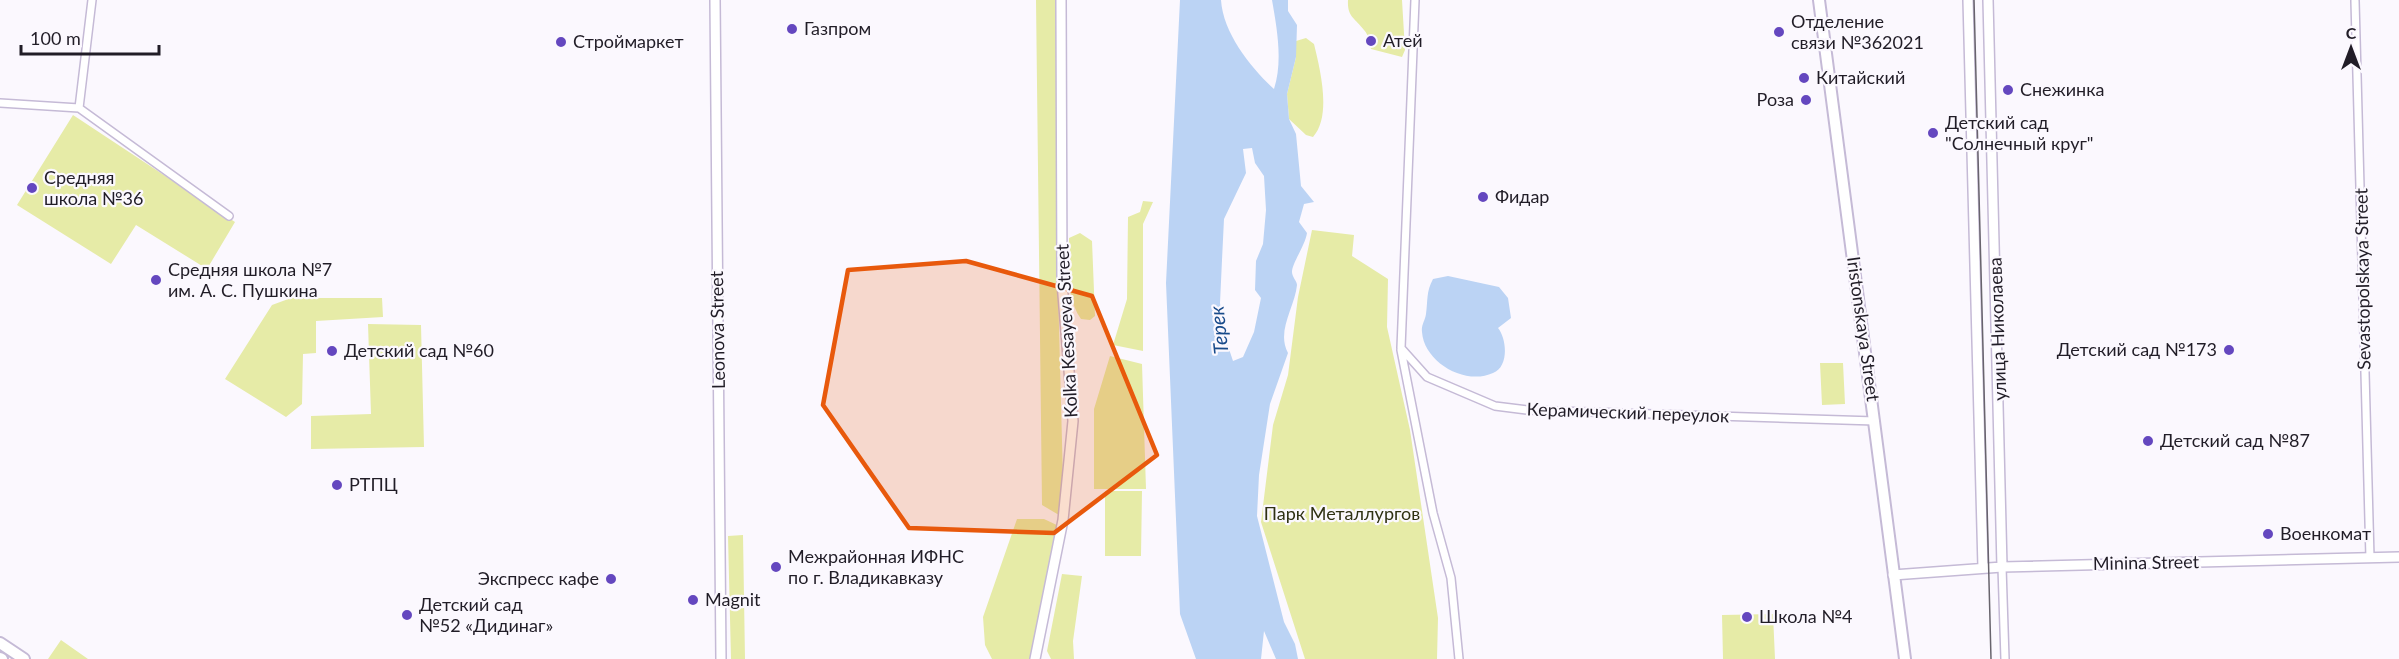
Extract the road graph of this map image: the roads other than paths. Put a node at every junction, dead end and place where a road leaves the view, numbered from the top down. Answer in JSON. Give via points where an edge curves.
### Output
{"nodes":[{"id":1,"x":92,"y":0,"type":"edge"},
{"id":2,"x":715,"y":0,"type":"edge"},
{"id":3,"x":1061,"y":0,"type":"edge"},
{"id":4,"x":1415,"y":0,"type":"edge"},
{"id":5,"x":1819,"y":0,"type":"edge"},
{"id":6,"x":1968,"y":0,"type":"edge"},
{"id":7,"x":1988,"y":0,"type":"edge"},
{"id":8,"x":2355,"y":1,"type":"edge"},
{"id":9,"x":0,"y":103,"type":"edge"},
{"id":10,"x":79,"y":108,"type":"junction"},
{"id":11,"x":229,"y":216,"type":"dead end"},
{"id":12,"x":1401,"y":348,"type":"junction"},
{"id":13,"x":1875,"y":421,"type":"junction"},
{"id":14,"x":2399,"y":557,"type":"edge"},
{"id":15,"x":2370,"y":558,"type":"junction"},
{"id":16,"x":2002,"y":567,"type":"junction"},
{"id":17,"x":1983,"y":568,"type":"junction"},
{"id":18,"x":1893,"y":575,"type":"junction"},
{"id":19,"x":0,"y":643,"type":"edge"},
{"id":20,"x":24,"y":659,"type":"edge"},
{"id":21,"x":721,"y":659,"type":"edge"},
{"id":22,"x":1035,"y":659,"type":"edge"},
{"id":23,"x":1459,"y":659,"type":"edge"},
{"id":24,"x":1905,"y":659,"type":"edge"},
{"id":25,"x":2005,"y":659,"type":"edge"}],
"edges":[{"from":1,"to":10,"type":"street"},
{"from":2,"to":21,"type":"street","name":"Leonova Street"},
{"from":3,"to":22,"type":"street","name":"Kolka Kesayeva Street","via":[[1062,282],[1073,422],[1063,520]]},
{"from":4,"to":12,"type":"street"},
{"from":5,"to":13,"type":"main road","name":"Iristonskaya Street"},
{"from":6,"to":17,"type":"street","name":"улица Николаева"},
{"from":7,"to":16,"type":"street","name":"улица Николаева"},
{"from":8,"to":15,"type":"street","name":"Sevastopolskaya Street"},
{"from":9,"to":10,"type":"street"},
{"from":10,"to":11,"type":"street"},
{"from":12,"to":13,"type":"street","name":"Керамический переулок","via":[[1427,377],[1495,406],[1527,411]]},
{"from":12,"to":23,"type":"street","via":[[1433,513],[1451,578]]},
{"from":13,"to":18,"type":"main road","name":"Iristonskaya Street"},
{"from":14,"to":15,"type":"street","name":"Minina Street"},
{"from":15,"to":16,"type":"street","name":"Minina Street"},
{"from":16,"to":17,"type":"street","name":"Minina Street"},
{"from":16,"to":25,"type":"street","name":"улица Николаева"},
{"from":17,"to":18,"type":"street","name":"Minina Street"},
{"from":18,"to":24,"type":"main road","name":"Iristonskaya Street"},
{"from":19,"to":20,"type":"main road"}]}
